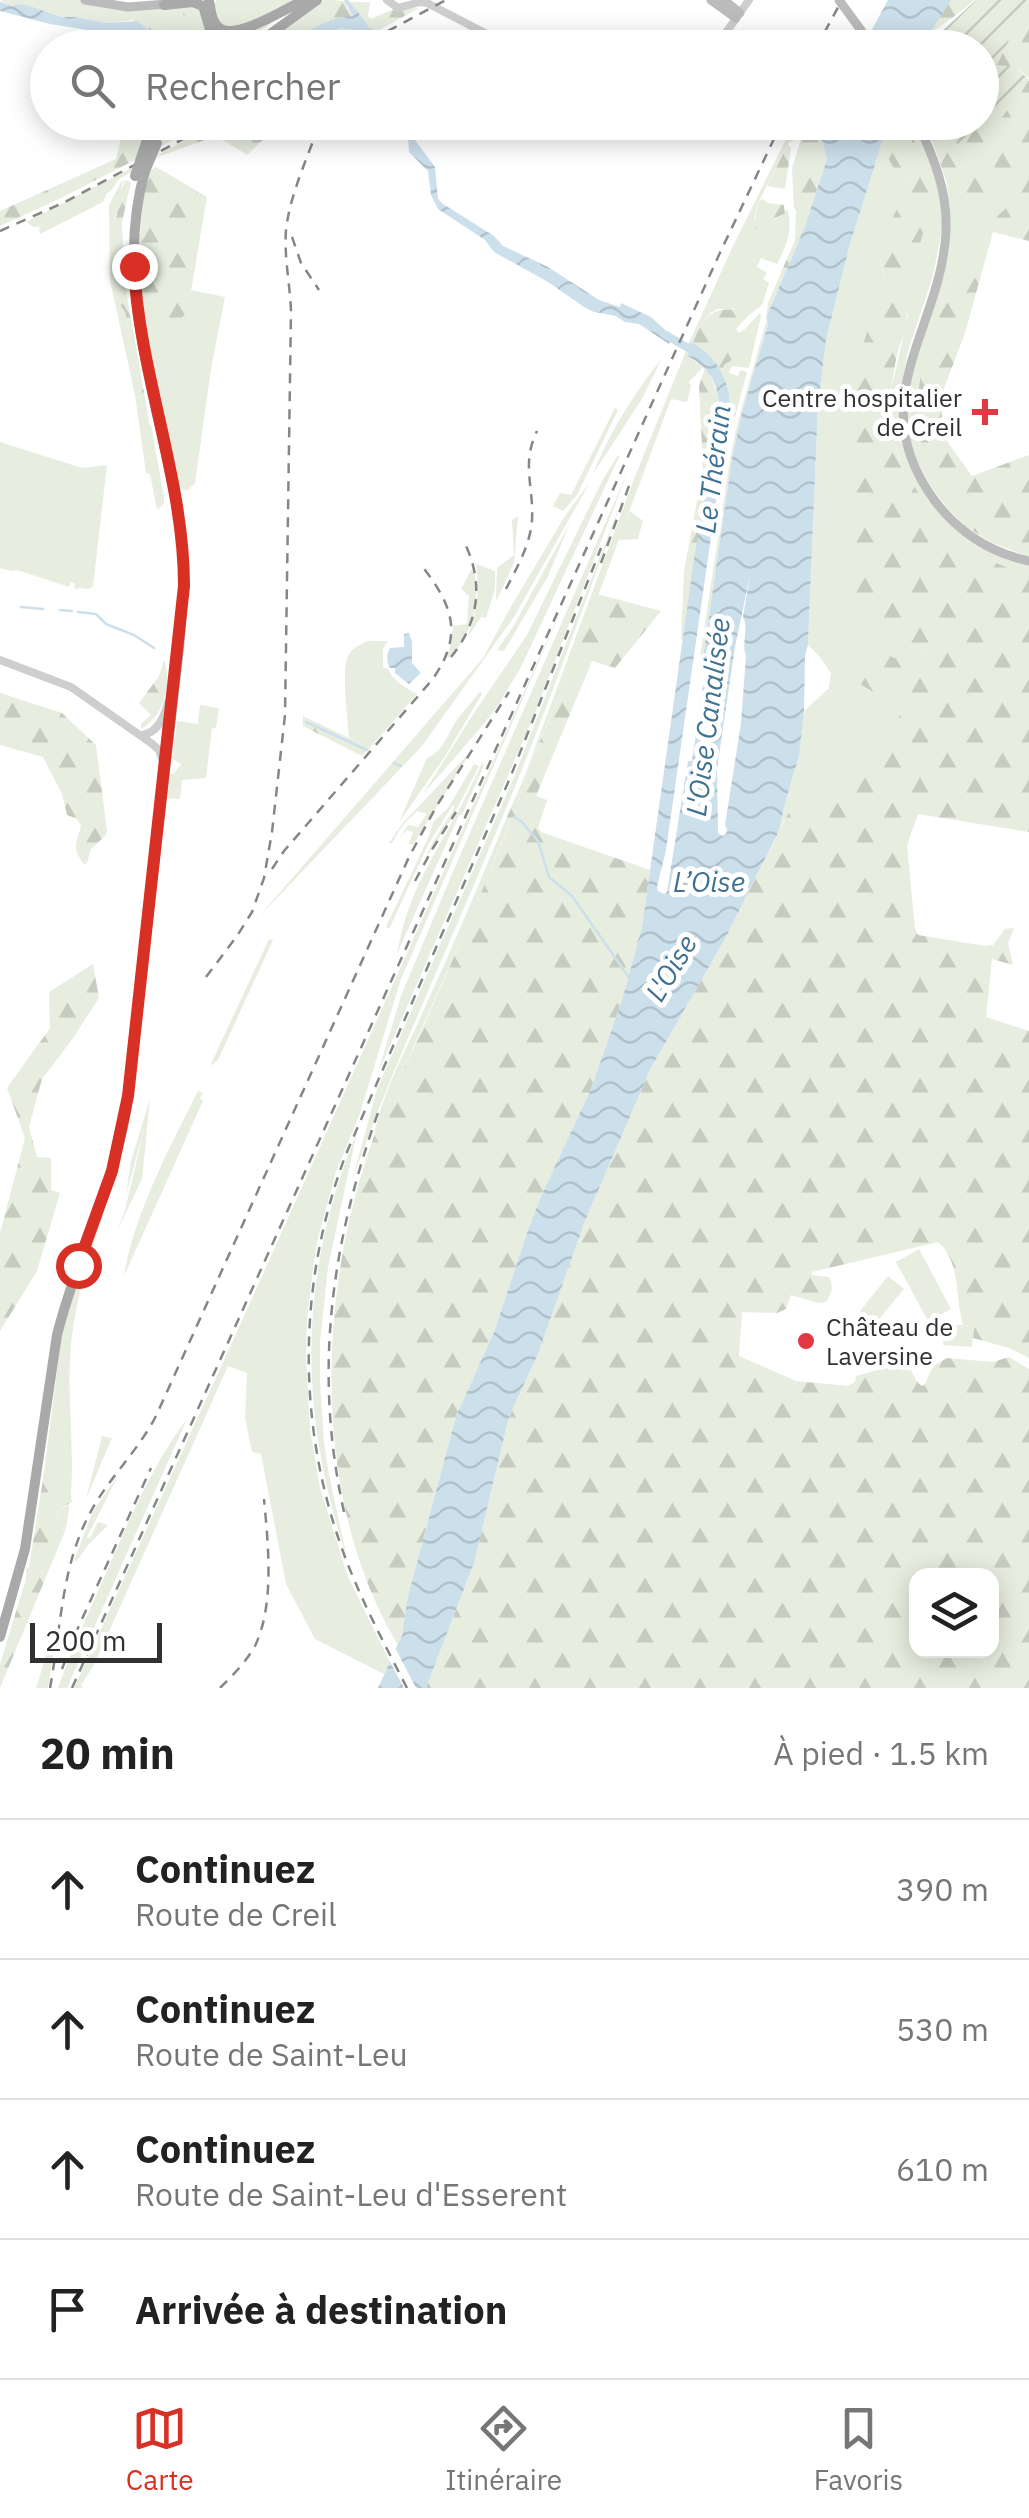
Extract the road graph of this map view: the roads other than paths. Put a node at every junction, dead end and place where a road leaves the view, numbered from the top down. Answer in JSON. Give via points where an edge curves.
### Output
{"nodes":[{"id":1,"x":86,"y":0,"type":"edge"},
{"id":2,"x":190,"y":0,"type":"edge"},
{"id":3,"x":306,"y":0,"type":"edge"},
{"id":4,"x":317,"y":0,"type":"edge"},
{"id":5,"x":391,"y":0,"type":"edge"},
{"id":6,"x":711,"y":0,"type":"edge"},
{"id":7,"x":724,"y":0,"type":"edge"},
{"id":8,"x":749,"y":0,"type":"edge"},
{"id":9,"x":839,"y":0,"type":"edge"},
{"id":10,"x":110,"y":2,"type":"edge"},
{"id":11,"x":166,"y":2,"type":"edge"},
{"id":12,"x":209,"y":3,"type":"edge"},
{"id":13,"x":738,"y":15,"type":"junction"},
{"id":14,"x":210,"y":30,"type":"edge"},
{"id":15,"x":224,"y":30,"type":"edge"},
{"id":16,"x":238,"y":30,"type":"edge"},
{"id":17,"x":267,"y":30,"type":"edge"},
{"id":18,"x":276,"y":30,"type":"edge"},
{"id":19,"x":480,"y":30,"type":"edge"},
{"id":20,"x":727,"y":30,"type":"edge"},
{"id":21,"x":861,"y":30,"type":"edge"},
{"id":22,"x":152,"y":140,"type":"edge"},
{"id":23,"x":155,"y":140,"type":"edge"},
{"id":24,"x":925,"y":140,"type":"edge"},
{"id":25,"x":151,"y":145,"type":"junction"},
{"id":26,"x":140,"y":174,"type":"junction"},
{"id":27,"x":1029,"y":561,"type":"edge"},
{"id":28,"x":0,"y":660,"type":"edge"},
{"id":29,"x":175,"y":664,"type":"junction"},
{"id":30,"x":168,"y":702,"type":"junction"},
{"id":31,"x":132,"y":730,"type":"junction"},
{"id":32,"x":143,"y":734,"type":"junction"},
{"id":33,"x":162,"y":743,"type":"junction"},
{"id":34,"x":136,"y":1011,"type":"junction"},
{"id":35,"x":0,"y":1627,"type":"edge"},
{"id":36,"x":0,"y":1637,"type":"edge"}],
"edges":[{"from":1,"to":10,"type":"main road"},
{"from":2,"to":11,"type":"main road"},
{"from":3,"to":16,"type":"main road"},
{"from":3,"to":17,"type":"main road"},
{"from":4,"to":18,"type":"main road"},
{"from":5,"to":19,"type":"street","via":[[396,7],[424,2]]},
{"from":6,"to":13,"type":"main road"},
{"from":7,"to":13,"type":"main road"},
{"from":8,"to":13,"type":"street"},
{"from":9,"to":21,"type":"main road","bridge":true},
{"from":10,"to":11,"type":"main road"},
{"from":11,"to":12,"type":"main road"},
{"from":12,"to":14,"type":"main road"},
{"from":12,"to":15,"type":"main road"},
{"from":13,"to":20,"type":"street"},
{"from":22,"to":25,"type":"main road"},
{"from":23,"to":25,"type":"main road"},
{"from":24,"to":27,"type":"main road","via":[[940,179],[946,232],[906,380],[909,448],[932,497],[959,527]]},
{"from":25,"to":26,"type":"main road","bridge":true},
{"from":26,"to":29,"type":"main road","via":[[129,251],[132,306],[171,517]]},
{"from":26,"to":29,"type":"main road","via":[[135,277],[182,543]]},
{"from":28,"to":31,"type":"street","via":[[71,687]]},
{"from":29,"to":30,"type":"main road"},
{"from":29,"to":33,"type":"main road"},
{"from":30,"to":32,"type":"street","via":[[154,730]]},
{"from":30,"to":33,"type":"main road"},
{"from":31,"to":32,"type":"street"},
{"from":31,"to":33,"type":"street"},
{"from":32,"to":33,"type":"street"},
{"from":33,"to":34,"type":"main road"},
{"from":33,"to":34,"type":"main road"},
{"from":34,"to":35,"type":"main road","via":[[115,1144],[54,1329],[19,1558]]},
{"from":34,"to":36,"type":"main road","via":[[121,1135],[57,1334],[25,1549]]}]}
